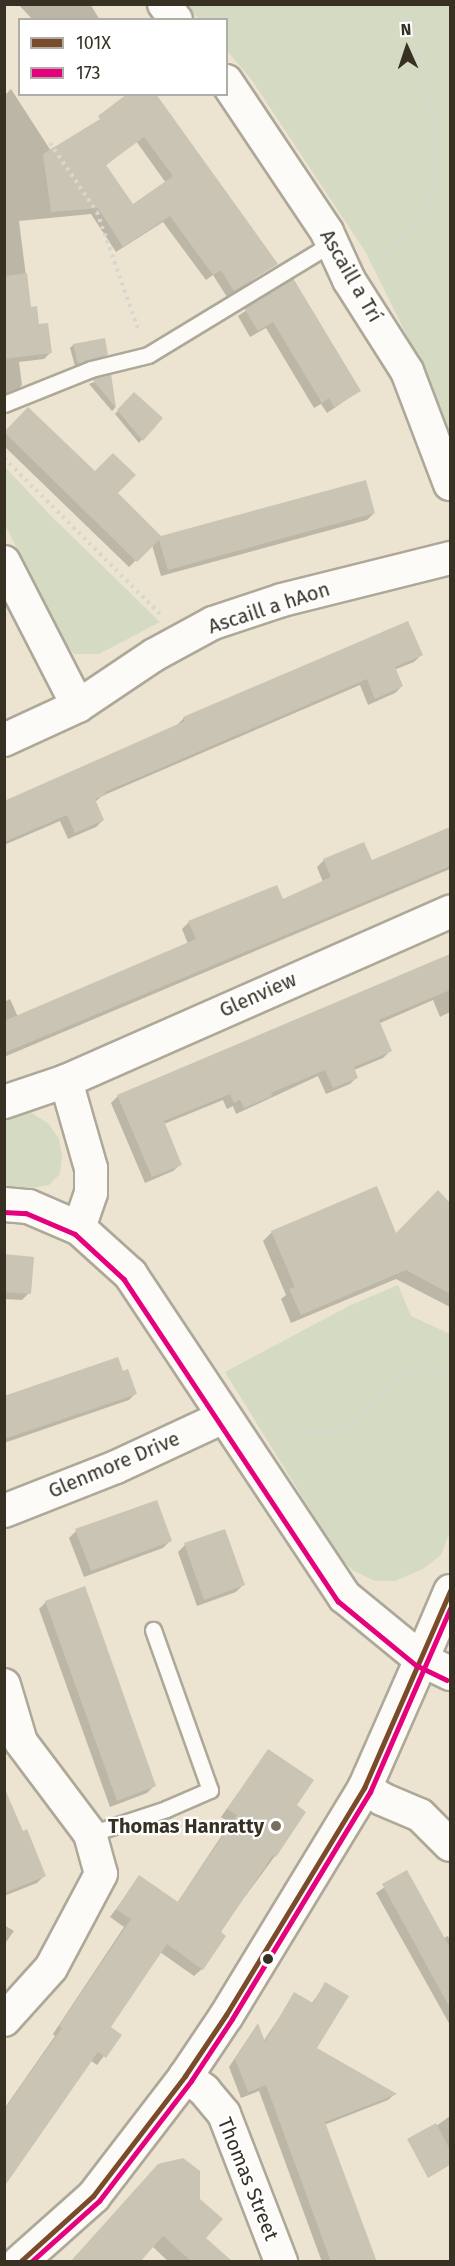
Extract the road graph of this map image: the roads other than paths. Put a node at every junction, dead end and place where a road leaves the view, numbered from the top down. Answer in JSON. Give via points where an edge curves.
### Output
{"nodes":[{"id":1,"x":164,"y":4,"type":"edge"},
{"id":2,"x":174,"y":18,"type":"edge"},
{"id":3,"x":228,"y":84,"type":"edge"},
{"id":4,"x":332,"y":243,"type":"junction"},
{"id":5,"x":4,"y":404,"type":"edge"},
{"id":6,"x":450,"y":484,"type":"edge"},
{"id":7,"x":450,"y":558,"type":"edge"},
{"id":8,"x":4,"y":562,"type":"edge"},
{"id":9,"x":78,"y":706,"type":"junction"},
{"id":10,"x":4,"y":740,"type":"edge"},
{"id":11,"x":450,"y":912,"type":"edge"},
{"id":12,"x":66,"y":1081,"type":"junction"},
{"id":13,"x":4,"y":1102,"type":"edge"},
{"id":14,"x":4,"y":1204,"type":"edge"},
{"id":15,"x":79,"y":1228,"type":"junction"},
{"id":16,"x":230,"y":1426,"type":"junction"},
{"id":17,"x":4,"y":1511,"type":"edge"},
{"id":18,"x":450,"y":1591,"type":"edge"},
{"id":19,"x":153,"y":1630,"type":"dead end"},
{"id":20,"x":421,"y":1659,"type":"junction"},
{"id":21,"x":450,"y":1673,"type":"edge"},
{"id":22,"x":4,"y":1685,"type":"edge"},
{"id":23,"x":364,"y":1788,"type":"junction"},
{"id":24,"x":90,"y":1834,"type":"junction"},
{"id":25,"x":450,"y":1845,"type":"edge"},
{"id":26,"x":4,"y":2020,"type":"edge"},
{"id":27,"x":185,"y":2076,"type":"junction"},
{"id":28,"x":20,"y":2262,"type":"edge"},
{"id":29,"x":281,"y":2262,"type":"edge"}],
"edges":[{"from":1,"to":2,"type":"street"},
{"from":3,"to":4,"type":"street","name":"Ascaill a Trí"},
{"from":4,"to":5,"type":"lane","via":[[148,355],[91,369]]},
{"from":4,"to":6,"type":"street","name":"Ascaill a Trí","via":[[350,280],[407,371]]},
{"from":7,"to":9,"type":"street","name":"Ascaill a hAon","via":[[282,600],[213,623],[154,655]]},
{"from":8,"to":9,"type":"street"},
{"from":9,"to":10,"type":"street","name":"Ascaill a hAon"},
{"from":11,"to":12,"type":"street","name":"Glenview"},
{"from":12,"to":13,"type":"street","name":"Glenview"},
{"from":12,"to":15,"type":"street","via":[[91,1168],[91,1193]]},
{"from":14,"to":15,"type":"main road","via":[[28,1206]]},
{"from":15,"to":16,"type":"main road","via":[[130,1274]]},
{"from":16,"to":17,"type":"street","name":"Glenmore Drive"},
{"from":16,"to":20,"type":"main road","via":[[344,1596]]},
{"from":18,"to":20,"type":"main road"},
{"from":19,"to":24,"type":"lane","via":[[210,1790]]},
{"from":20,"to":21,"type":"main road"},
{"from":20,"to":23,"type":"main road"},
{"from":22,"to":24,"type":"street","via":[[21,1742]]},
{"from":23,"to":25,"type":"street","via":[[420,1815]]},
{"from":23,"to":27,"type":"main road"},
{"from":24,"to":26,"type":"street","via":[[101,1874],[51,1968]]},
{"from":27,"to":28,"type":"main road","via":[[93,2196]]},
{"from":27,"to":29,"type":"street","name":"Thomas Street","via":[[204,2090],[224,2114]]}]}
